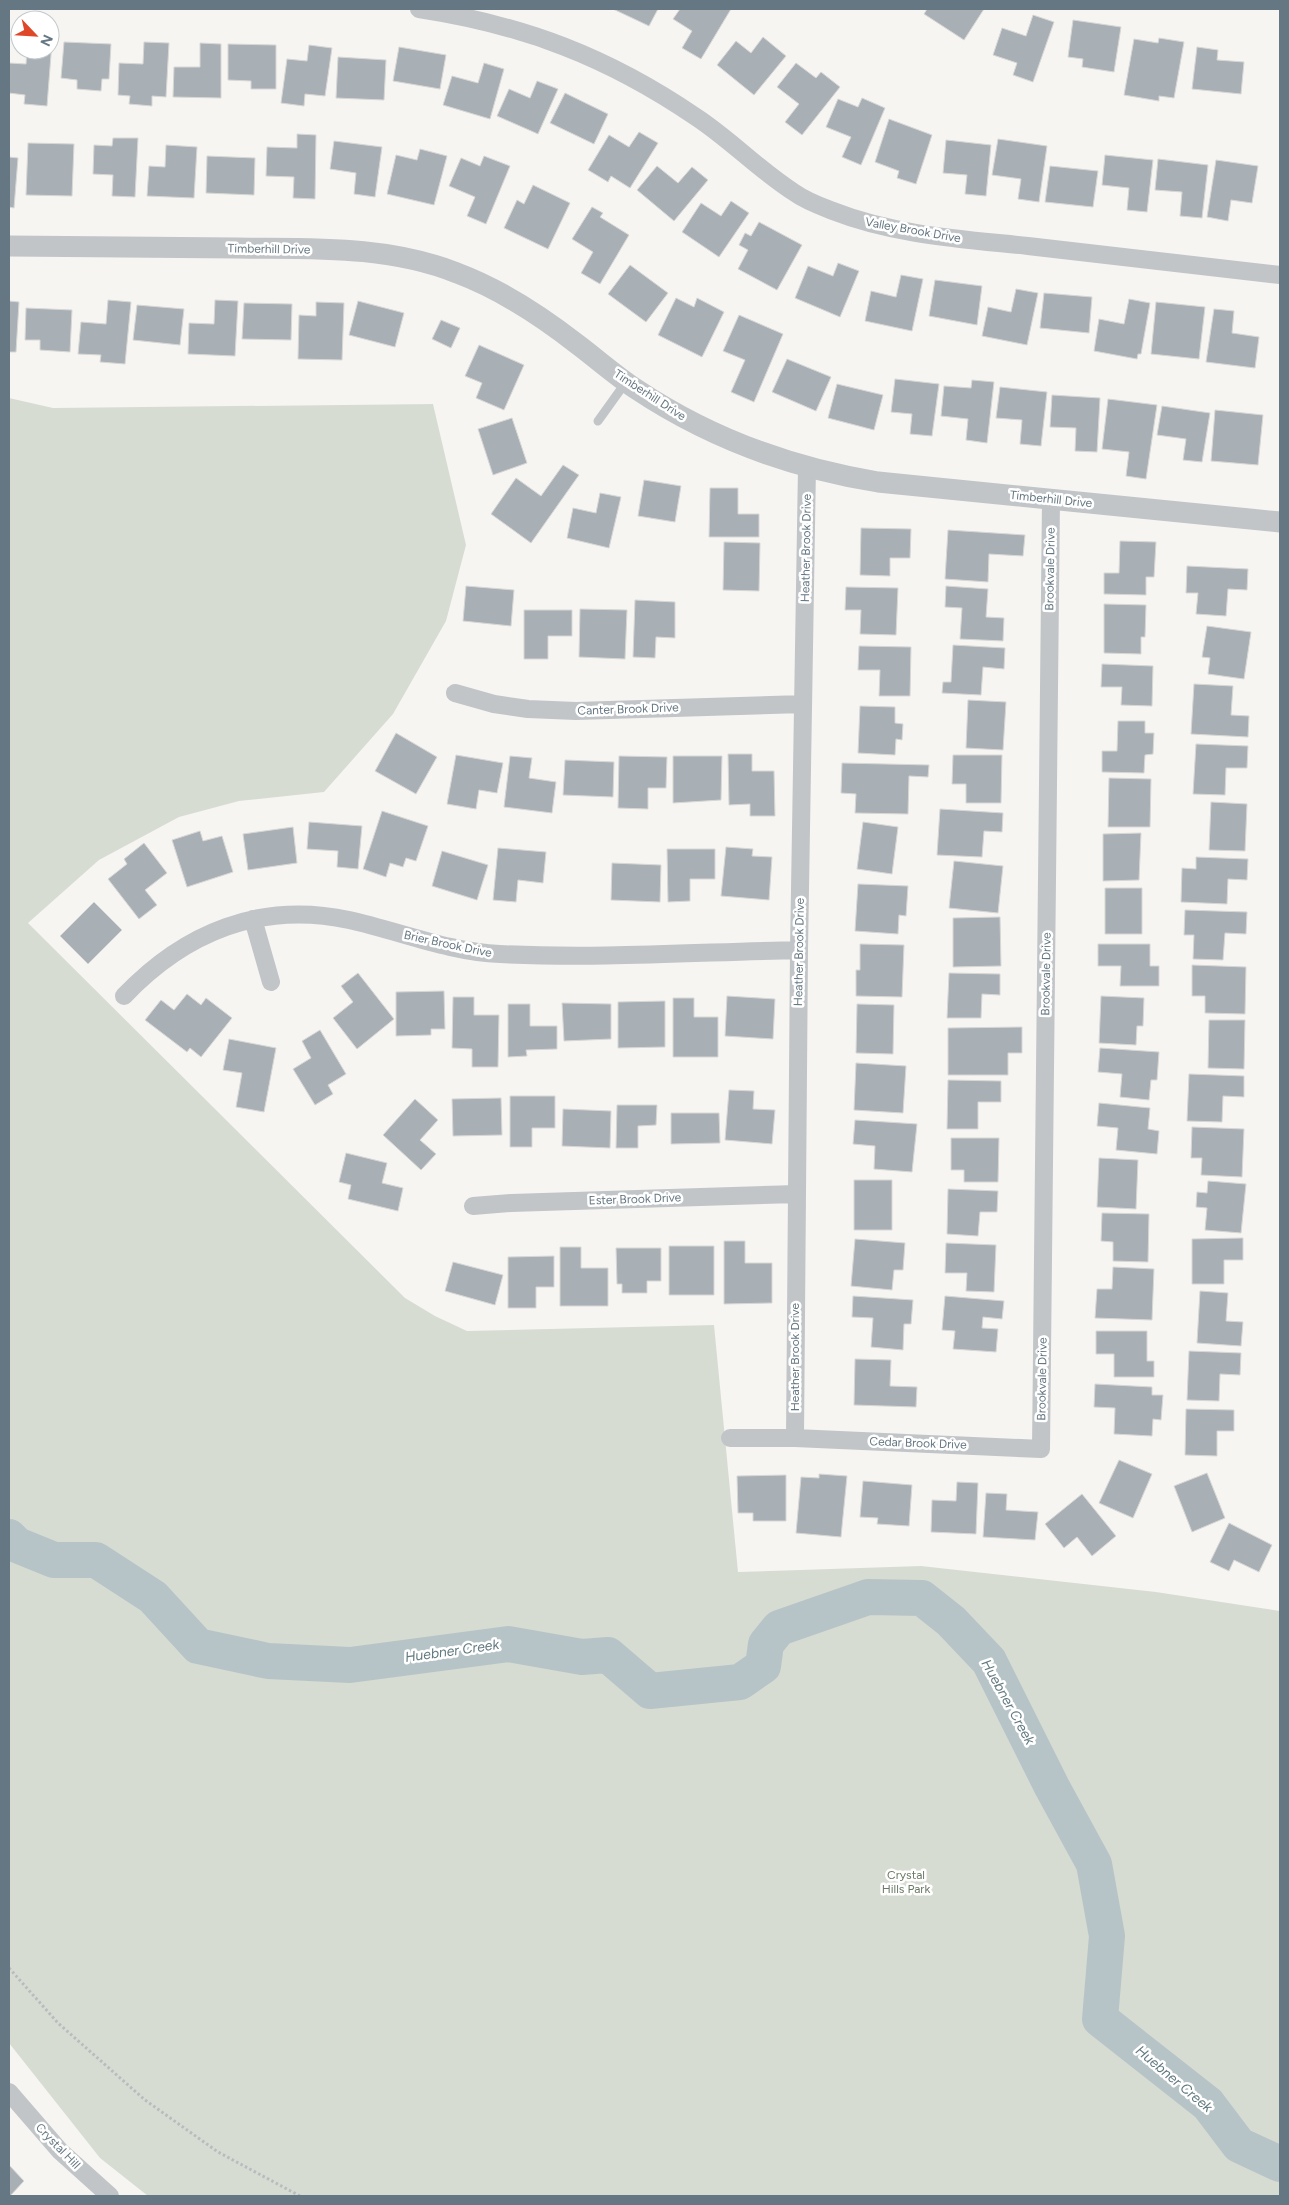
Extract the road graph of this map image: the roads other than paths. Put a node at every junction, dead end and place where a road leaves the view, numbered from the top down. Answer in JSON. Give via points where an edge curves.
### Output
{"nodes":[{"id":1,"x":419,"y":9,"type":"edge"},
{"id":2,"x":9,"y":246,"type":"edge"},
{"id":3,"x":1280,"y":275,"type":"edge"},
{"id":4,"x":626,"y":381,"type":"junction"},
{"id":5,"x":598,"y":421,"type":"dead end"},
{"id":6,"x":807,"y":467,"type":"junction"},
{"id":7,"x":1051,"y":499,"type":"junction"},
{"id":8,"x":1280,"y":522,"type":"edge"},
{"id":9,"x":454,"y":693,"type":"dead end"},
{"id":10,"x":803,"y":704,"type":"junction"},
{"id":11,"x":253,"y":919,"type":"junction"},
{"id":12,"x":799,"y":950,"type":"junction"},
{"id":13,"x":271,"y":982,"type":"dead end"},
{"id":14,"x":124,"y":996,"type":"dead end"},
{"id":15,"x":797,"y":1194,"type":"junction"},
{"id":16,"x":473,"y":1206,"type":"dead end"},
{"id":17,"x":730,"y":1438,"type":"dead end"},
{"id":18,"x":795,"y":1438,"type":"junction"},
{"id":19,"x":1041,"y":1448,"type":"joint"},
{"id":20,"x":9,"y":2092,"type":"edge"},
{"id":21,"x":110,"y":2196,"type":"edge"}],
"edges":[{"from":1,"to":3,"type":"street","name":"Valley Brook Drive","via":[[468,16],[529,33],[589,55],[645,84],[698,118],[797,195],[867,223],[972,240]]},
{"from":2,"to":4,"type":"street","name":"Timberhill Drive","via":[[354,250],[428,262],[459,273],[528,309]]},
{"from":4,"to":5,"type":"lane"},
{"from":4,"to":6,"type":"street","name":"Timberhill Drive","via":[[708,430]]},
{"from":6,"to":7,"type":"street","name":"Timberhill Drive","via":[[878,482]]},
{"from":6,"to":10,"type":"street","name":"Heather Brook Drive"},
{"from":7,"to":8,"type":"street","name":"Timberhill Drive"},
{"from":7,"to":19,"type":"street","name":"Brookvale Drive"},
{"from":9,"to":10,"type":"street","name":"Canter Brook Drive","via":[[511,706],[576,711]]},
{"from":10,"to":12,"type":"street","name":"Heather Brook Drive"},
{"from":11,"to":12,"type":"street","name":"Brier Brook Drive","via":[[325,916],[430,942],[498,954]]},
{"from":11,"to":13,"type":"street"},
{"from":11,"to":14,"type":"street","name":"Brier Brook Drive","via":[[185,944],[146,973]]},
{"from":12,"to":15,"type":"street","name":"Heather Brook Drive"},
{"from":15,"to":16,"type":"street","name":"Ester Brook Drive"},
{"from":15,"to":18,"type":"street","name":"Heather Brook Drive"},
{"from":17,"to":18,"type":"street","name":"Cedar Brook Drive"},
{"from":18,"to":19,"type":"street","name":"Cedar Brook Drive"},
{"from":20,"to":21,"type":"street","name":"Crystal Hill","via":[[60,2151]]}]}
